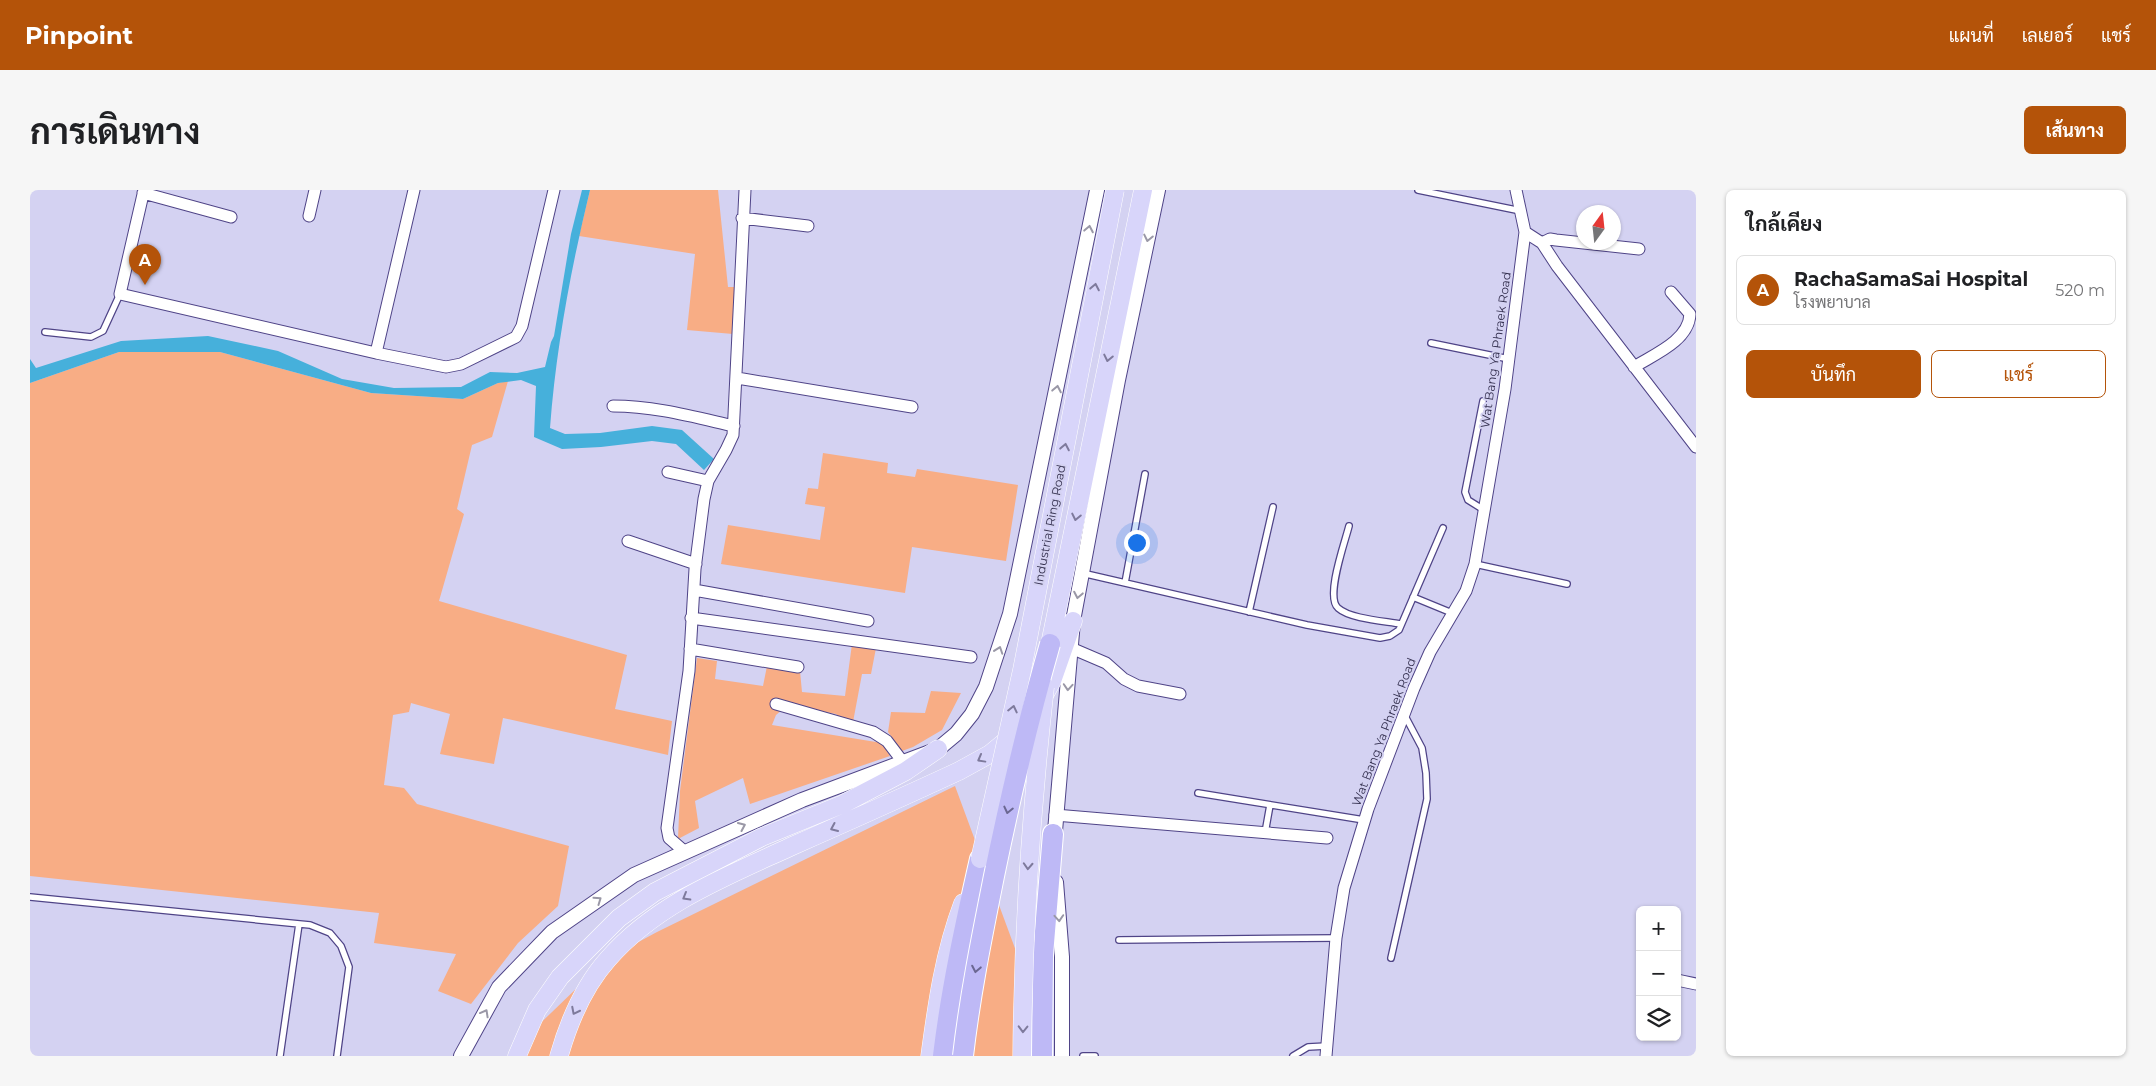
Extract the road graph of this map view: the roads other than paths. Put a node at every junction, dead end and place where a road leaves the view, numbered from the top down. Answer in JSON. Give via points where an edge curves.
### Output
{"nodes":[{"id":1,"x":315,"y":190,"type":"edge"},
{"id":2,"x":414,"y":190,"type":"edge"},
{"id":3,"x":554,"y":190,"type":"edge"},
{"id":4,"x":745,"y":190,"type":"edge"},
{"id":5,"x":1097,"y":190,"type":"edge"},
{"id":6,"x":1115,"y":190,"type":"edge"},
{"id":7,"x":1143,"y":190,"type":"edge"},
{"id":8,"x":1158,"y":190,"type":"edge"},
{"id":9,"x":1418,"y":190,"type":"edge"},
{"id":10,"x":1516,"y":190,"type":"edge"},
{"id":11,"x":144,"y":192,"type":"edge"},
{"id":12,"x":1521,"y":211,"type":"junction"},
{"id":13,"x":309,"y":216,"type":"dead end"},
{"id":14,"x":231,"y":217,"type":"dead end"},
{"id":15,"x":742,"y":218,"type":"junction"},
{"id":16,"x":808,"y":226,"type":"dead end"},
{"id":17,"x":1525,"y":232,"type":"junction"},
{"id":18,"x":1542,"y":243,"type":"junction"},
{"id":19,"x":1639,"y":249,"type":"dead end"},
{"id":20,"x":1671,"y":292,"type":"dead end"},
{"id":21,"x":120,"y":294,"type":"junction"},
{"id":22,"x":45,"y":332,"type":"dead end"},
{"id":23,"x":1431,"y":343,"type":"dead end"},
{"id":24,"x":376,"y":353,"type":"junction"},
{"id":25,"x":1509,"y":359,"type":"junction"},
{"id":26,"x":1634,"y":367,"type":"junction"},
{"id":27,"x":736,"y":378,"type":"junction"},
{"id":28,"x":1483,"y":401,"type":"dead end"},
{"id":29,"x":613,"y":406,"type":"dead end"},
{"id":30,"x":912,"y":407,"type":"dead end"},
{"id":31,"x":734,"y":426,"type":"junction"},
{"id":32,"x":1695,"y":445,"type":"edge"},
{"id":33,"x":668,"y":472,"type":"dead end"},
{"id":34,"x":1145,"y":474,"type":"dead end"},
{"id":35,"x":708,"y":481,"type":"junction"},
{"id":36,"x":1273,"y":507,"type":"dead end"},
{"id":37,"x":1485,"y":510,"type":"junction"},
{"id":38,"x":1349,"y":526,"type":"dead end"},
{"id":39,"x":1444,"y":528,"type":"dead end"},
{"id":40,"x":628,"y":541,"type":"dead end"},
{"id":41,"x":696,"y":564,"type":"junction"},
{"id":42,"x":1475,"y":564,"type":"junction"},
{"id":43,"x":1082,"y":574,"type":"junction"},
{"id":44,"x":1125,"y":583,"type":"junction"},
{"id":45,"x":1567,"y":584,"type":"dead end"},
{"id":46,"x":694,"y":590,"type":"junction"},
{"id":47,"x":1413,"y":597,"type":"junction"},
{"id":48,"x":1249,"y":612,"type":"junction"},
{"id":49,"x":1452,"y":613,"type":"junction"},
{"id":50,"x":691,"y":618,"type":"junction"},
{"id":51,"x":868,"y":621,"type":"dead end"},
{"id":52,"x":1073,"y":621,"type":"junction"},
{"id":53,"x":1401,"y":624,"type":"junction"},
{"id":54,"x":1050,"y":644,"type":"junction"},
{"id":55,"x":1071,"y":648,"type":"junction"},
{"id":56,"x":690,"y":649,"type":"junction"},
{"id":57,"x":971,"y":657,"type":"dead end"},
{"id":58,"x":798,"y":667,"type":"dead end"},
{"id":59,"x":1180,"y":694,"type":"dead end"},
{"id":60,"x":776,"y":704,"type":"dead end"},
{"id":61,"x":1404,"y":714,"type":"junction"},
{"id":62,"x":938,"y":749,"type":"junction"},
{"id":63,"x":902,"y":762,"type":"junction"},
{"id":64,"x":1198,"y":793,"type":"dead end"},
{"id":65,"x":1270,"y":805,"type":"junction"},
{"id":66,"x":1364,"y":820,"type":"junction"},
{"id":67,"x":1054,"y":825,"type":"junction"},
{"id":68,"x":1265,"y":833,"type":"junction"},
{"id":69,"x":1327,"y":838,"type":"dead end"},
{"id":70,"x":684,"y":851,"type":"junction"},
{"id":71,"x":980,"y":859,"type":"junction"},
{"id":72,"x":30,"y":897,"type":"edge"},
{"id":73,"x":299,"y":924,"type":"junction"},
{"id":74,"x":1336,"y":938,"type":"junction"},
{"id":75,"x":1119,"y":940,"type":"dead end"},
{"id":76,"x":1391,"y":958,"type":"dead end"},
{"id":77,"x":1681,"y":981,"type":"edge"},
{"id":78,"x":1696,"y":984,"type":"edge"},
{"id":79,"x":1326,"y":1051,"type":"edge"},
{"id":80,"x":280,"y":1056,"type":"edge"},
{"id":81,"x":337,"y":1056,"type":"edge"},
{"id":82,"x":461,"y":1056,"type":"edge"},
{"id":83,"x":517,"y":1056,"type":"edge"},
{"id":84,"x":559,"y":1056,"type":"edge"},
{"id":85,"x":930,"y":1056,"type":"edge"},
{"id":86,"x":943,"y":1056,"type":"edge"},
{"id":87,"x":963,"y":1056,"type":"edge"},
{"id":88,"x":1022,"y":1056,"type":"edge"},
{"id":89,"x":1042,"y":1056,"type":"edge"},
{"id":90,"x":1062,"y":1056,"type":"edge"},
{"id":91,"x":1083,"y":1056,"type":"edge"},
{"id":92,"x":1095,"y":1056,"type":"edge"},
{"id":93,"x":1293,"y":1056,"type":"edge"}],
"edges":[{"from":1,"to":13,"type":"street"},
{"from":2,"to":24,"type":"street"},
{"from":3,"to":24,"type":"street","via":[[522,326],[516,337],[461,364],[446,367]]},
{"from":4,"to":15,"type":"street"},
{"from":62,"to":5,"type":"street","one_way":true,"via":[[972,714],[986,686],[1010,614]]},
{"from":71,"to":6,"type":"main road","name":"Industrial Ring Road","one_way":true,"bridge":true,"via":[[1022,670]]},
{"from":7,"to":54,"type":"main road","name":"Industrial Ring Road","one_way":true},
{"from":8,"to":43,"type":"street","one_way":true},
{"from":9,"to":12,"type":"lane"},
{"from":10,"to":12,"type":"street","name":"Wat Bang Ya Phraek Road"},
{"from":11,"to":14,"type":"street"},
{"from":11,"to":21,"type":"street"},
{"from":12,"to":17,"type":"street","name":"Wat Bang Ya Phraek Road"},
{"from":15,"to":16,"type":"street"},
{"from":15,"to":27,"type":"street"},
{"from":17,"to":18,"type":"street"},
{"from":17,"to":25,"type":"street","name":"Wat Bang Ya Phraek Road"},
{"from":18,"to":19,"type":"street","via":[[1550,239]]},
{"from":18,"to":26,"type":"street"},
{"from":20,"to":26,"type":"street","via":[[1690,314],[1688,325],[1681,336]]},
{"from":21,"to":22,"type":"lane","via":[[103,331],[91,337]]},
{"from":21,"to":24,"type":"street"},
{"from":23,"to":25,"type":"lane"},
{"from":25,"to":37,"type":"street","name":"Wat Bang Ya Phraek Road"},
{"from":26,"to":32,"type":"street"},
{"from":27,"to":30,"type":"street"},
{"from":27,"to":31,"type":"street"},
{"from":28,"to":37,"type":"lane","via":[[1465,492],[1468,500]]},
{"from":29,"to":31,"type":"street","via":[[667,411]]},
{"from":31,"to":35,"type":"street","via":[[726,450]]},
{"from":33,"to":35,"type":"street"},
{"from":34,"to":44,"type":"lane"},
{"from":35,"to":41,"type":"street"},
{"from":36,"to":48,"type":"lane"},
{"from":37,"to":42,"type":"street","name":"Wat Bang Ya Phraek Road"},
{"from":38,"to":53,"type":"lane","via":[[1333,588],[1337,608],[1350,614]]},
{"from":39,"to":47,"type":"lane"},
{"from":40,"to":41,"type":"street"},
{"from":41,"to":46,"type":"street"},
{"from":42,"to":45,"type":"lane"},
{"from":42,"to":49,"type":"street","name":"Wat Bang Ya Phraek Road","via":[[1466,591]]},
{"from":43,"to":44,"type":"lane"},
{"from":43,"to":52,"type":"street","one_way":true},
{"from":44,"to":48,"type":"lane"},
{"from":46,"to":50,"type":"street"},
{"from":46,"to":51,"type":"street"},
{"from":47,"to":49,"type":"lane"},
{"from":47,"to":53,"type":"lane"},
{"from":48,"to":53,"type":"lane","via":[[1380,638],[1390,636]]},
{"from":49,"to":61,"type":"street","name":"Wat Bang Ya Phraek Road","via":[[1430,652]]},
{"from":50,"to":56,"type":"street"},
{"from":50,"to":57,"type":"street"},
{"from":52,"to":55,"type":"street"},
{"from":52,"to":84,"type":"main road","one_way":true,"via":[[1041,701],[1012,736],[990,754],[959,771],[721,878],[658,915],[607,959],[568,1024]]},
{"from":54,"to":87,"type":"highway","one_way":true,"bridge":true,"via":[[1006,817],[969,1002]]},
{"from":54,"to":88,"type":"main road","name":"Industrial Ring Road","one_way":true,"bridge":true,"via":[[1028,858]]},
{"from":55,"to":59,"type":"street","via":[[1106,663],[1138,686]]},
{"from":55,"to":67,"type":"street","one_way":true},
{"from":56,"to":58,"type":"street"},
{"from":56,"to":70,"type":"street","via":[[667,828],[669,838]]},
{"from":60,"to":63,"type":"street","via":[[873,732],[887,741]]},
{"from":61,"to":66,"type":"street","name":"Wat Bang Ya Phraek Road"},
{"from":61,"to":76,"type":"lane","via":[[1422,748],[1427,799]]},
{"from":62,"to":63,"type":"street"},
{"from":62,"to":83,"type":"main road","via":[[906,771],[843,804],[762,837],[655,892],[584,951],[560,977],[537,1010]]},
{"from":70,"to":63,"type":"street","one_way":true,"via":[[802,800]]},
{"from":64,"to":65,"type":"lane"},
{"from":65,"to":66,"type":"lane"},
{"from":65,"to":68,"type":"lane"},
{"from":66,"to":74,"type":"street","name":"Wat Bang Ya Phraek Road","via":[[1344,888]]},
{"from":67,"to":68,"type":"street"},
{"from":67,"to":89,"type":"highway","via":[[1043,955]]},
{"from":67,"to":90,"type":"street","one_way":true,"via":[[1062,958]]},
{"from":68,"to":69,"type":"street"},
{"from":82,"to":70,"type":"street","one_way":true,"via":[[499,987],[552,932],[634,875]]},
{"from":71,"to":85,"type":"main road","name":"Industrial Ring Road","via":[[947,954]]},
{"from":71,"to":86,"type":"highway","via":[[949,1002]]},
{"from":72,"to":73,"type":"lane"},
{"from":73,"to":80,"type":"lane"},
{"from":73,"to":81,"type":"lane","via":[[330,933],[341,946],[348,967]]},
{"from":74,"to":75,"type":"lane"},
{"from":74,"to":79,"type":"street","name":"Wat Bang Ya Phraek Road"},
{"from":77,"to":78,"type":"street"},
{"from":79,"to":93,"type":"lane","via":[[1308,1047]]},
{"from":91,"to":92,"type":"lane"}]}
